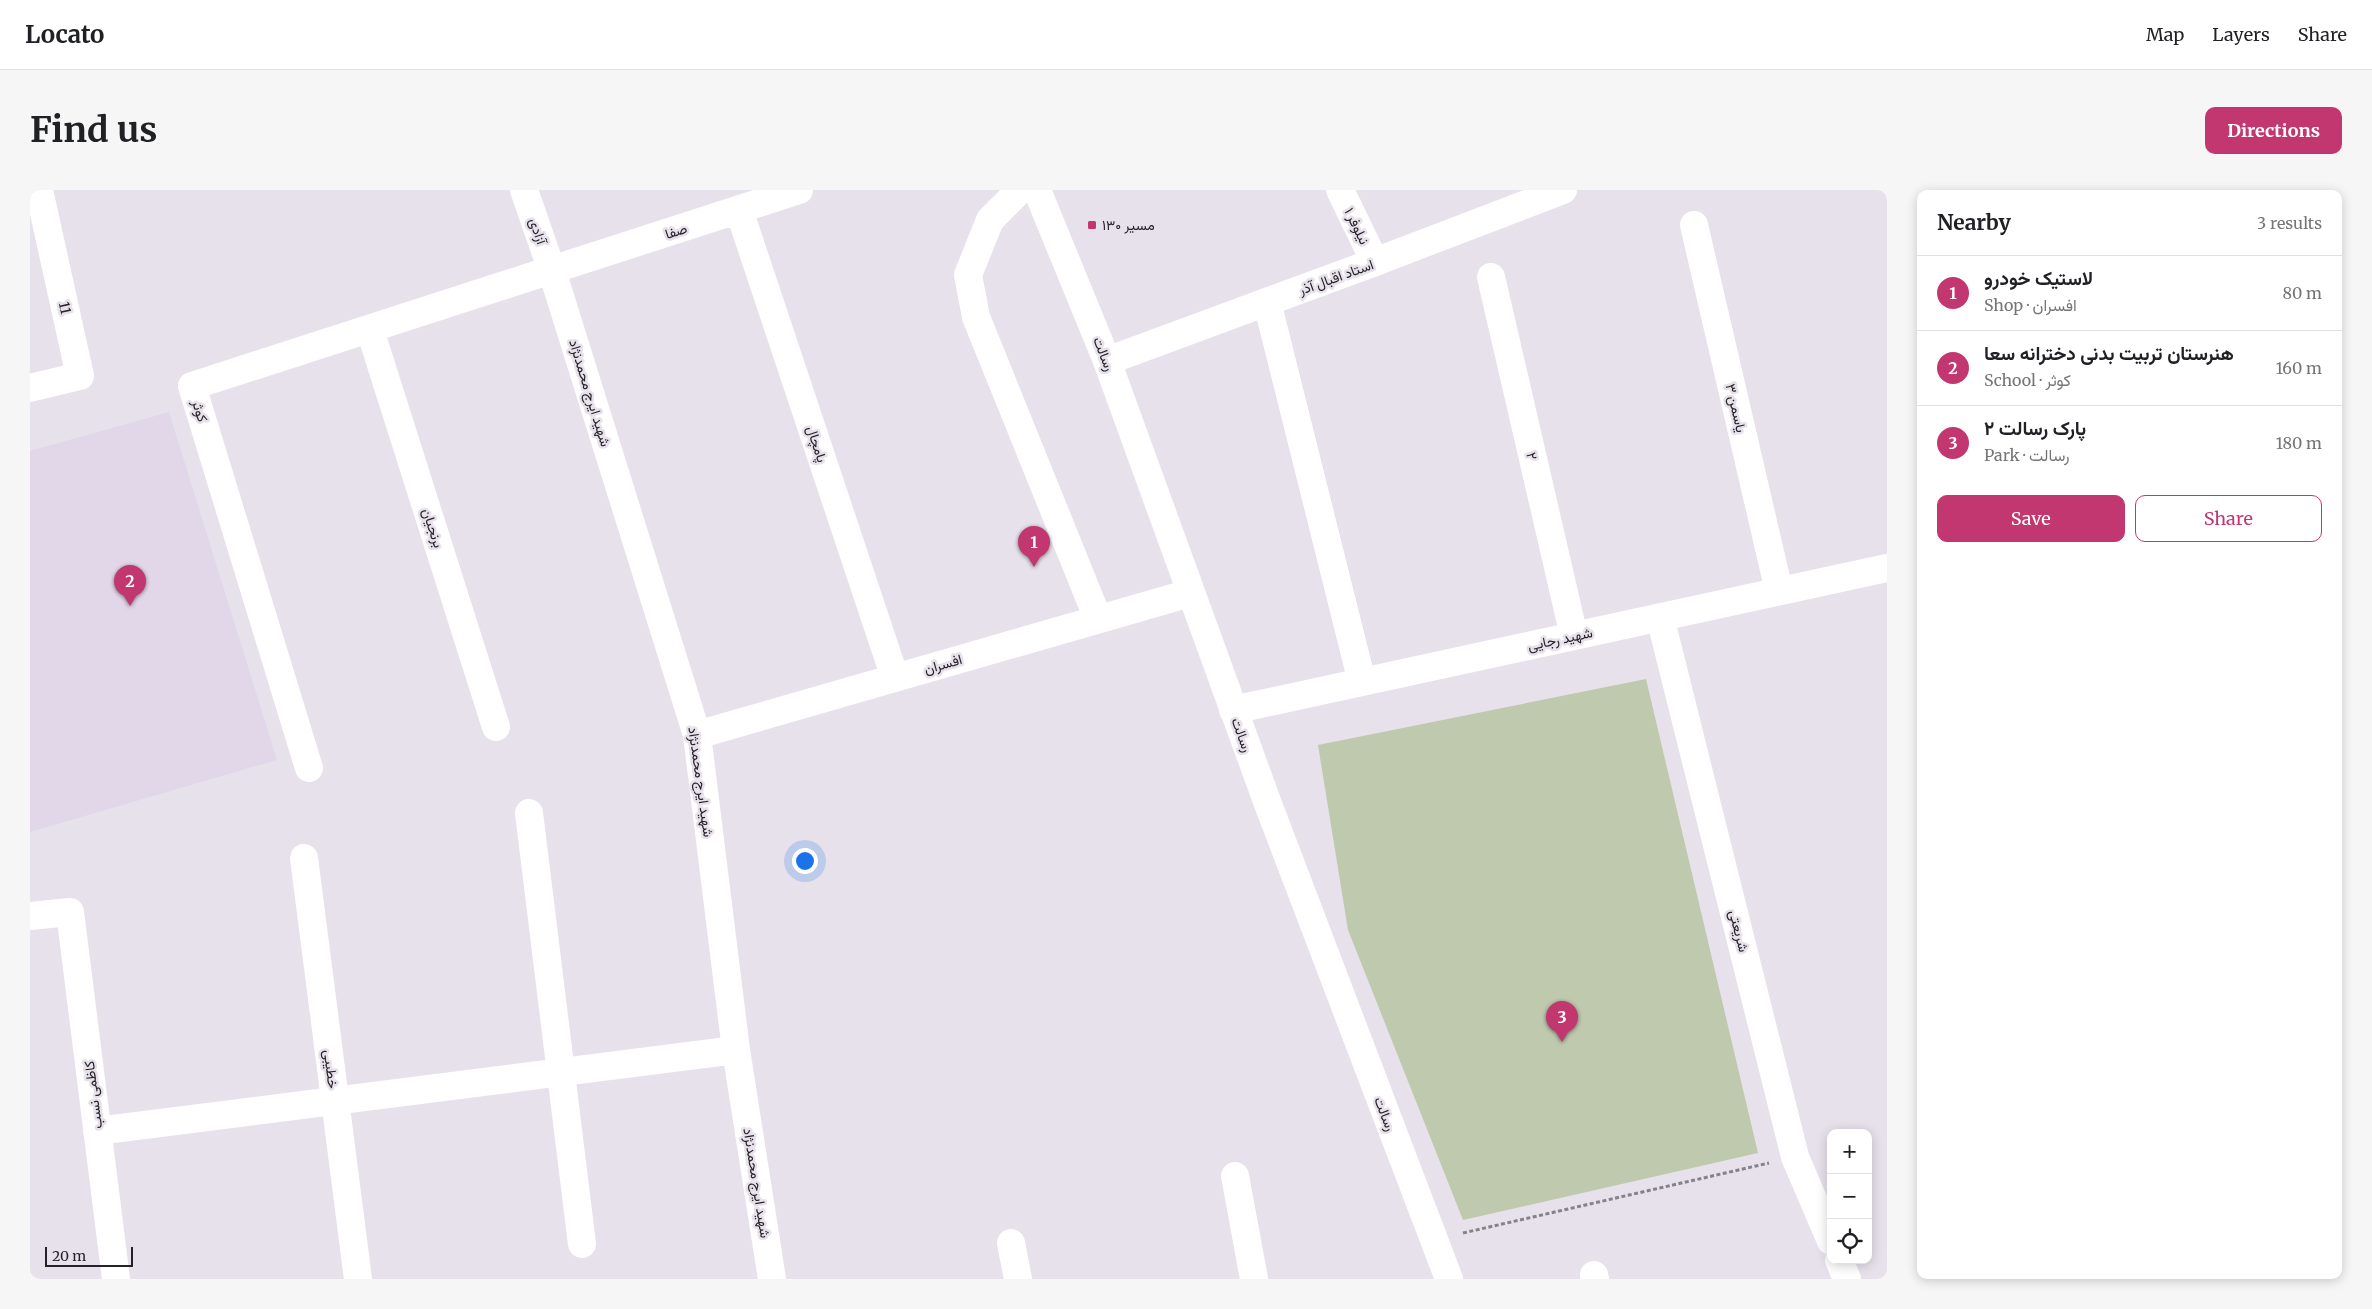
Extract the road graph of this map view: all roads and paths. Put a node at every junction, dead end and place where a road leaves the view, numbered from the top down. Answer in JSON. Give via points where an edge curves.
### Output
{"nodes":[{"id":1,"x":39,"y":190,"type":"edge"},
{"id":2,"x":524,"y":190,"type":"edge"},
{"id":3,"x":798,"y":190,"type":"edge"},
{"id":4,"x":1020,"y":190,"type":"edge"},
{"id":5,"x":1037,"y":190,"type":"edge"},
{"id":6,"x":1340,"y":190,"type":"edge"},
{"id":7,"x":1563,"y":190,"type":"edge"},
{"id":8,"x":739,"y":210,"type":"junction"},
{"id":9,"x":1694,"y":225,"type":"dead end"},
{"id":10,"x":1375,"y":262,"type":"junction"},
{"id":11,"x":552,"y":271,"type":"junction"},
{"id":12,"x":1491,"y":277,"type":"dead end"},
{"id":13,"x":1267,"y":302,"type":"junction"},
{"id":14,"x":370,"y":330,"type":"junction"},
{"id":15,"x":1107,"y":361,"type":"junction"},
{"id":16,"x":30,"y":388,"type":"edge"},
{"id":17,"x":1887,"y":568,"type":"edge"},
{"id":18,"x":1779,"y":591,"type":"junction"},
{"id":19,"x":1190,"y":593,"type":"junction"},
{"id":20,"x":1660,"y":617,"type":"junction"},
{"id":21,"x":1098,"y":619,"type":"junction"},
{"id":22,"x":1574,"y":636,"type":"junction"},
{"id":23,"x":896,"y":678,"type":"junction"},
{"id":24,"x":1362,"y":682,"type":"junction"},
{"id":25,"x":1233,"y":710,"type":"junction"},
{"id":26,"x":496,"y":727,"type":"dead end"},
{"id":27,"x":696,"y":735,"type":"junction"},
{"id":28,"x":309,"y":768,"type":"dead end"},
{"id":29,"x":529,"y":813,"type":"dead end"},
{"id":30,"x":304,"y":858,"type":"dead end"},
{"id":31,"x":30,"y":916,"type":"edge"},
{"id":32,"x":736,"y":1050,"type":"junction"},
{"id":33,"x":562,"y":1072,"type":"junction"},
{"id":34,"x":335,"y":1101,"type":"junction"},
{"id":35,"x":97,"y":1131,"type":"junction"},
{"id":36,"x":1795,"y":1157,"type":"junction"},
{"id":37,"x":1235,"y":1176,"type":"dead end"},
{"id":38,"x":1827,"y":1232,"type":"edge"},
{"id":39,"x":1433,"y":1240,"type":"junction"},
{"id":40,"x":1011,"y":1243,"type":"dead end"},
{"id":41,"x":582,"y":1244,"type":"dead end"},
{"id":42,"x":1841,"y":1264,"type":"edge"},
{"id":43,"x":116,"y":1279,"type":"edge"},
{"id":44,"x":358,"y":1279,"type":"edge"},
{"id":45,"x":772,"y":1279,"type":"edge"},
{"id":46,"x":1018,"y":1279,"type":"edge"},
{"id":47,"x":1254,"y":1279,"type":"edge"},
{"id":48,"x":1449,"y":1279,"type":"edge"},
{"id":49,"x":1847,"y":1279,"type":"edge"}],
"edges":[{"from":1,"to":16,"type":"street","name":"11","via":[[80,376]]},
{"from":2,"to":11,"type":"street","name":"آزادی"},
{"from":3,"to":8,"type":"street","name":"صفا"},
{"from":4,"to":21,"type":"street","via":[[990,220],[968,275],[976,317]]},
{"from":5,"to":15,"type":"street","name":"رسالت"},
{"from":6,"to":10,"type":"street","name":"نیلوفر ۱"},
{"from":7,"to":10,"type":"street","name":"استاد اقبال آذر"},
{"from":8,"to":11,"type":"street","name":"صفا"},
{"from":8,"to":23,"type":"street","name":"پامچال"},
{"from":9,"to":18,"type":"street","name":"یاسمن ۳"},
{"from":10,"to":13,"type":"street","name":"استاد اقبال آذر"},
{"from":11,"to":14,"type":"street","name":"کوثر"},
{"from":11,"to":27,"type":"street","name":"شهید ایرج محمدنژاد"},
{"from":12,"to":22,"type":"street","name":"۲"},
{"from":13,"to":15,"type":"street","name":"استاد اقبال آذر"},
{"from":13,"to":24,"type":"street"},
{"from":14,"to":26,"type":"street","name":"برنجیان"},
{"from":14,"to":28,"type":"street","name":"کوثر","via":[[192,386]]},
{"from":15,"to":19,"type":"street","name":"رسالت"},
{"from":17,"to":18,"type":"street","name":"شهید رجایی"},
{"from":18,"to":20,"type":"street","name":"شهید رجایی"},
{"from":19,"to":21,"type":"street","name":"افسران"},
{"from":19,"to":25,"type":"street","name":"رسالت"},
{"from":20,"to":22,"type":"street","name":"شهید رجایی"},
{"from":20,"to":36,"type":"street","name":"شریعتی"},
{"from":21,"to":23,"type":"street","name":"افسران"},
{"from":22,"to":24,"type":"street","name":"شهید رجایی"},
{"from":23,"to":27,"type":"street","name":"افسران"},
{"from":24,"to":25,"type":"street","name":"شهید رجایی"},
{"from":25,"to":39,"type":"street","name":"رسالت"},
{"from":27,"to":32,"type":"street","name":"شهید ایرج محمدنژاد"},
{"from":29,"to":33,"type":"street"},
{"from":30,"to":34,"type":"street","name":"خطیبی"},
{"from":31,"to":35,"type":"street","name":"کاظمی نسب","via":[[70,912]]},
{"from":32,"to":33,"type":"street"},
{"from":32,"to":45,"type":"street","name":"شهید ایرج محمدنژاد"},
{"from":33,"to":34,"type":"street"},
{"from":33,"to":41,"type":"street"},
{"from":34,"to":35,"type":"street"},
{"from":34,"to":44,"type":"street","name":"خطیبی"},
{"from":35,"to":43,"type":"street","name":"کاظمی نسب"},
{"from":36,"to":38,"type":"street","name":"شریعتی"},
{"from":36,"to":39,"type":"path"},
{"from":37,"to":47,"type":"street"},
{"from":39,"to":48,"type":"street","name":"رسالت"},
{"from":40,"to":46,"type":"street"},
{"from":42,"to":49,"type":"street"}]}
